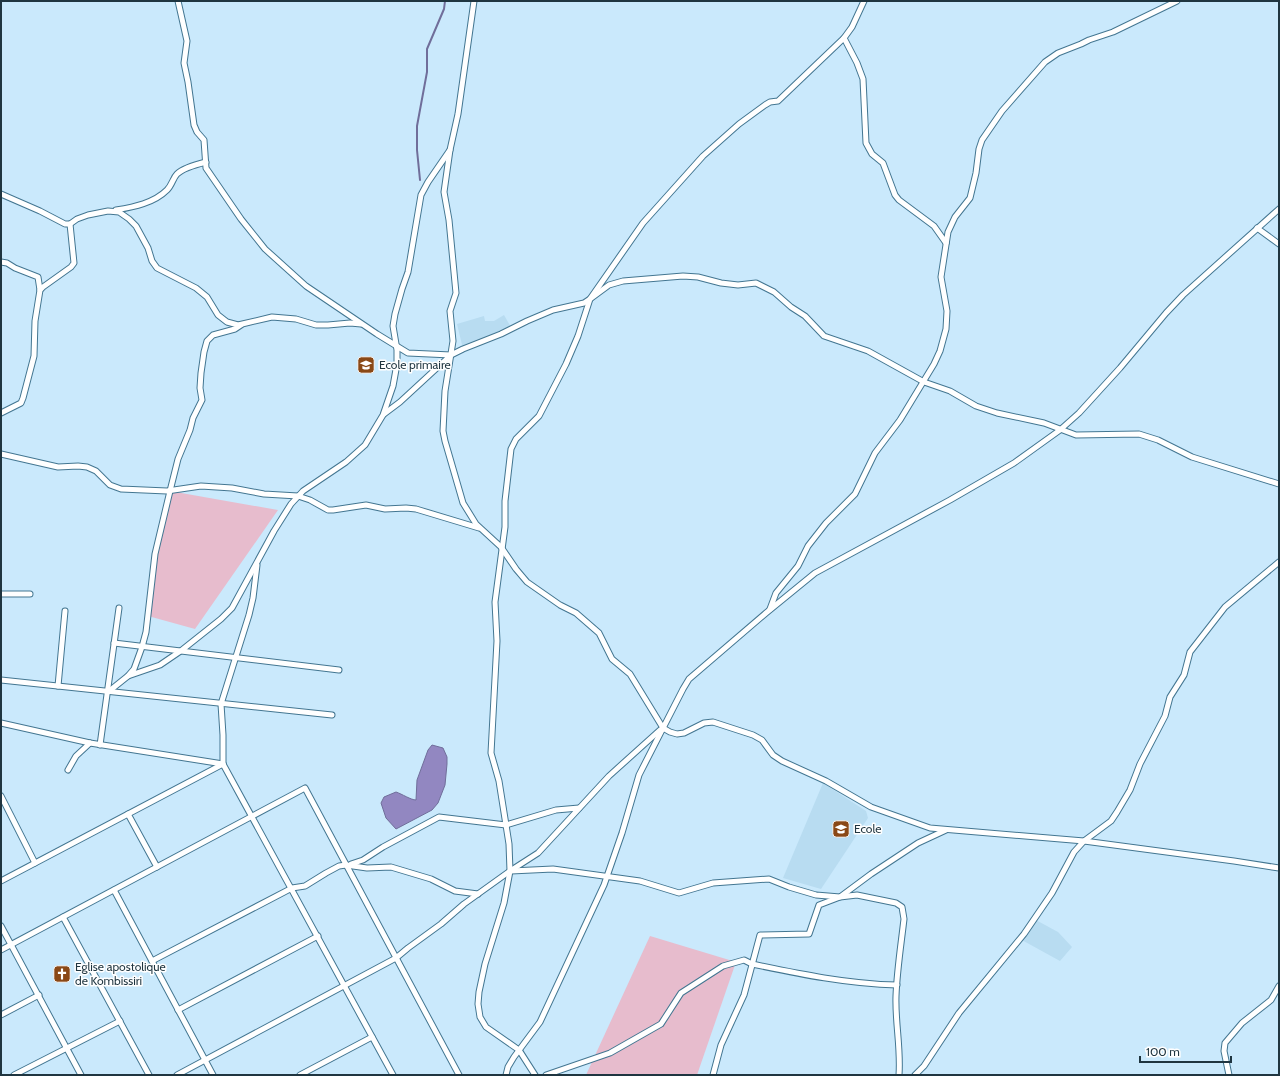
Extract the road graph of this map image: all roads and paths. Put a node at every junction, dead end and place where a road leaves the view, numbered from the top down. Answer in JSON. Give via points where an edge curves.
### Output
{"nodes":[{"id":1,"x":178,"y":1,"type":"edge"},
{"id":2,"x":474,"y":1,"type":"edge"},
{"id":3,"x":864,"y":1,"type":"edge"},
{"id":4,"x":1177,"y":1,"type":"edge"},
{"id":5,"x":844,"y":38,"type":"junction"},
{"id":6,"x":450,"y":150,"type":"junction"},
{"id":7,"x":206,"y":162,"type":"junction"},
{"id":8,"x":1,"y":194,"type":"edge"},
{"id":9,"x":1279,"y":209,"type":"edge"},
{"id":10,"x":113,"y":211,"type":"junction"},
{"id":11,"x":70,"y":224,"type":"junction"},
{"id":12,"x":1257,"y":228,"type":"junction"},
{"id":13,"x":946,"y":243,"type":"junction"},
{"id":14,"x":1279,"y":244,"type":"edge"},
{"id":15,"x":1,"y":262,"type":"edge"},
{"id":16,"x":40,"y":290,"type":"junction"},
{"id":17,"x":590,"y":299,"type":"junction"},
{"id":18,"x":244,"y":323,"type":"junction"},
{"id":19,"x":364,"y":325,"type":"junction"},
{"id":20,"x":396,"y":345,"type":"junction"},
{"id":21,"x":451,"y":355,"type":"junction"},
{"id":22,"x":924,"y":382,"type":"junction"},
{"id":23,"x":1,"y":413,"type":"edge"},
{"id":24,"x":383,"y":415,"type":"junction"},
{"id":25,"x":1060,"y":430,"type":"junction"},
{"id":26,"x":1,"y":454,"type":"edge"},
{"id":27,"x":1279,"y":484,"type":"edge"},
{"id":28,"x":170,"y":491,"type":"junction"},
{"id":29,"x":298,"y":496,"type":"junction"},
{"id":30,"x":480,"y":528,"type":"junction"},
{"id":31,"x":501,"y":547,"type":"junction"},
{"id":32,"x":258,"y":561,"type":"junction"},
{"id":33,"x":1279,"y":562,"type":"edge"},
{"id":34,"x":1,"y":594,"type":"edge"},
{"id":35,"x":30,"y":594,"type":"dead end"},
{"id":36,"x":119,"y":608,"type":"dead end"},
{"id":37,"x":769,"y":610,"type":"junction"},
{"id":38,"x":65,"y":611,"type":"dead end"},
{"id":39,"x":114,"y":644,"type":"junction"},
{"id":40,"x":142,"y":647,"type":"junction"},
{"id":41,"x":180,"y":651,"type":"junction"},
{"id":42,"x":235,"y":658,"type":"junction"},
{"id":43,"x":339,"y":670,"type":"dead end"},
{"id":44,"x":128,"y":676,"type":"junction"},
{"id":45,"x":1,"y":679,"type":"edge"},
{"id":46,"x":58,"y":686,"type":"junction"},
{"id":47,"x":108,"y":692,"type":"junction"},
{"id":48,"x":221,"y":704,"type":"junction"},
{"id":49,"x":332,"y":715,"type":"dead end"},
{"id":50,"x":1,"y":723,"type":"edge"},
{"id":51,"x":663,"y":728,"type":"junction"},
{"id":52,"x":90,"y":743,"type":"junction"},
{"id":53,"x":100,"y":745,"type":"junction"},
{"id":54,"x":223,"y":764,"type":"junction"},
{"id":55,"x":68,"y":770,"type":"dead end"},
{"id":56,"x":1,"y":796,"type":"edge"},
{"id":57,"x":579,"y":808,"type":"junction"},
{"id":58,"x":128,"y":814,"type":"junction"},
{"id":59,"x":252,"y":816,"type":"junction"},
{"id":60,"x":506,"y":825,"type":"junction"},
{"id":61,"x":947,"y":830,"type":"junction"},
{"id":62,"x":1084,"y":841,"type":"junction"},
{"id":63,"x":35,"y":863,"type":"junction"},
{"id":64,"x":346,"y":865,"type":"junction"},
{"id":65,"x":157,"y":867,"type":"junction"},
{"id":66,"x":1279,"y":868,"type":"edge"},
{"id":67,"x":510,"y":871,"type":"junction"},
{"id":68,"x":608,"y":876,"type":"junction"},
{"id":69,"x":1,"y":881,"type":"edge"},
{"id":70,"x":292,"y":888,"type":"junction"},
{"id":71,"x":114,"y":890,"type":"junction"},
{"id":72,"x":478,"y":894,"type":"junction"},
{"id":73,"x":840,"y":897,"type":"junction"},
{"id":74,"x":63,"y":916,"type":"junction"},
{"id":75,"x":1,"y":926,"type":"edge"},
{"id":76,"x":318,"y":936,"type":"junction"},
{"id":77,"x":11,"y":944,"type":"junction"},
{"id":78,"x":1,"y":950,"type":"edge"},
{"id":79,"x":396,"y":958,"type":"junction"},
{"id":80,"x":152,"y":961,"type":"junction"},
{"id":81,"x":752,"y":964,"type":"junction"},
{"id":82,"x":345,"y":985,"type":"junction"},
{"id":83,"x":897,"y":985,"type":"junction"},
{"id":84,"x":1279,"y":986,"type":"edge"},
{"id":85,"x":39,"y":995,"type":"junction"},
{"id":86,"x":178,"y":1010,"type":"junction"},
{"id":87,"x":1,"y":1015,"type":"edge"},
{"id":88,"x":120,"y":1021,"type":"junction"},
{"id":89,"x":372,"y":1037,"type":"junction"},
{"id":90,"x":67,"y":1047,"type":"junction"},
{"id":91,"x":519,"y":1050,"type":"junction"},
{"id":92,"x":205,"y":1060,"type":"junction"},
{"id":93,"x":14,"y":1075,"type":"edge"},
{"id":94,"x":81,"y":1075,"type":"edge"},
{"id":95,"x":149,"y":1075,"type":"edge"},
{"id":96,"x":177,"y":1075,"type":"edge"},
{"id":97,"x":213,"y":1075,"type":"edge"},
{"id":98,"x":300,"y":1075,"type":"edge"},
{"id":99,"x":393,"y":1075,"type":"edge"},
{"id":100,"x":459,"y":1075,"type":"edge"},
{"id":101,"x":506,"y":1075,"type":"edge"},
{"id":102,"x":535,"y":1075,"type":"edge"},
{"id":103,"x":546,"y":1075,"type":"edge"},
{"id":104,"x":713,"y":1075,"type":"edge"},
{"id":105,"x":899,"y":1075,"type":"edge"},
{"id":106,"x":915,"y":1075,"type":"edge"},
{"id":107,"x":1229,"y":1075,"type":"edge"}],
"edges":[{"from":1,"to":7,"type":"street","via":[[187,41],[184,63],[194,125],[204,140]]},
{"from":2,"to":6,"type":"street","via":[[458,114]]},
{"from":3,"to":5,"type":"street"},
{"from":4,"to":13,"type":"street","via":[[1113,32],[1058,53],[1045,62],[1002,111],[982,140],[970,198],[955,217]]},
{"from":5,"to":13,"type":"street","via":[[863,79],[866,143],[872,154],[883,163],[899,200],[934,226]]},
{"from":5,"to":17,"type":"street","via":[[778,101],[770,102],[739,124],[703,156],[643,223]]},
{"from":6,"to":20,"type":"street","via":[[421,195],[408,272],[395,314],[393,326]]},
{"from":6,"to":21,"type":"street","via":[[444,192],[456,286],[450,310],[453,341]]},
{"from":7,"to":10,"type":"street","via":[[177,174],[168,189],[156,198],[141,205]]},
{"from":7,"to":19,"type":"street","via":[[206,168],[265,250],[306,286]]},
{"from":8,"to":11,"type":"street"},
{"from":9,"to":12,"type":"street"},
{"from":10,"to":11,"type":"street","via":[[88,215]]},
{"from":10,"to":18,"type":"street","via":[[119,212],[136,226],[157,268],[196,288],[207,297],[218,315],[227,322],[238,325]]},
{"from":11,"to":16,"type":"street","via":[[74,263]]},
{"from":12,"to":14,"type":"street"},
{"from":12,"to":25,"type":"street","via":[[1183,295],[1079,413]]},
{"from":13,"to":22,"type":"street","via":[[941,277],[947,311],[946,329],[940,351]]},
{"from":15,"to":16,"type":"street","via":[[7,262],[38,277]]},
{"from":16,"to":23,"type":"street","via":[[35,320],[34,356],[23,398],[21,403]]},
{"from":17,"to":21,"type":"street","via":[[584,304],[553,310]]},
{"from":17,"to":22,"type":"street","via":[[608,286],[623,281],[683,276],[738,285],[756,283],[774,292],[805,316],[824,336],[868,351]]},
{"from":17,"to":31,"type":"street","via":[[566,364],[539,416],[516,440],[511,449]]},
{"from":18,"to":19,"type":"street","via":[[272,317],[296,319],[316,325]]},
{"from":18,"to":28,"type":"street","via":[[235,329],[213,335],[207,341],[201,373],[202,400],[178,459]]},
{"from":19,"to":20,"type":"street"},
{"from":20,"to":21,"type":"street","via":[[408,353]]},
{"from":20,"to":24,"type":"street","via":[[397,364],[393,386]]},
{"from":21,"to":24,"type":"street"},
{"from":21,"to":30,"type":"street","via":[[445,392],[443,431],[463,503]]},
{"from":22,"to":25,"type":"street","via":[[950,391],[976,406],[1044,423]]},
{"from":22,"to":37,"type":"street","via":[[900,420],[875,452],[855,494],[826,523],[808,546],[798,566],[776,593]]},
{"from":24,"to":29,"type":"street","via":[[365,445],[346,462]]},
{"from":25,"to":27,"type":"street","via":[[1076,435],[1140,434],[1192,457]]},
{"from":25,"to":37,"type":"street","via":[[1008,467],[814,573]]},
{"from":26,"to":28,"type":"street","via":[[58,467],[87,467],[96,471],[110,485],[121,489]]},
{"from":28,"to":29,"type":"street","via":[[201,486]]},
{"from":28,"to":40,"type":"street","via":[[154,560]]},
{"from":29,"to":30,"type":"street","via":[[328,510],[366,506],[416,509]]},
{"from":29,"to":32,"type":"street","via":[[274,531]]},
{"from":30,"to":31,"type":"street"},
{"from":31,"to":51,"type":"street","via":[[527,582],[576,613],[599,633],[612,659],[630,674]]},
{"from":31,"to":60,"type":"street","via":[[495,602],[497,641],[491,753]]},
{"from":32,"to":41,"type":"street","via":[[232,608]]},
{"from":32,"to":42,"type":"street","via":[[253,598]]},
{"from":33,"to":62,"type":"street","via":[[1224,607],[1190,652],[1184,675],[1170,697],[1165,716],[1140,764],[1130,790],[1111,820]]},
{"from":34,"to":35,"type":"street"},
{"from":36,"to":39,"type":"street"},
{"from":37,"to":51,"type":"street","via":[[689,679]]},
{"from":38,"to":46,"type":"street"},
{"from":39,"to":40,"type":"street"},
{"from":39,"to":47,"type":"street"},
{"from":40,"to":41,"type":"street"},
{"from":40,"to":44,"type":"street","via":[[134,669]]},
{"from":41,"to":42,"type":"street"},
{"from":41,"to":44,"type":"street","via":[[160,665]]},
{"from":42,"to":43,"type":"street"},
{"from":42,"to":48,"type":"street"},
{"from":44,"to":47,"type":"street"},
{"from":45,"to":46,"type":"street"},
{"from":46,"to":47,"type":"street"},
{"from":47,"to":48,"type":"street"},
{"from":47,"to":53,"type":"street"},
{"from":48,"to":49,"type":"street"},
{"from":48,"to":54,"type":"street"},
{"from":50,"to":52,"type":"street"},
{"from":51,"to":57,"type":"street","via":[[609,776]]},
{"from":51,"to":61,"type":"street","via":[[677,734],[713,722],[753,734],[782,761],[826,781],[871,807],[930,828]]},
{"from":51,"to":68,"type":"street","via":[[639,775]]},
{"from":52,"to":53,"type":"street"},
{"from":52,"to":55,"type":"street","via":[[76,756]]},
{"from":53,"to":54,"type":"street"},
{"from":54,"to":58,"type":"street"},
{"from":54,"to":59,"type":"street"},
{"from":56,"to":63,"type":"street"},
{"from":57,"to":60,"type":"street","via":[[556,810]]},
{"from":57,"to":67,"type":"street","via":[[538,853]]},
{"from":58,"to":63,"type":"street"},
{"from":58,"to":65,"type":"street"},
{"from":59,"to":64,"type":"street","via":[[305,788]]},
{"from":59,"to":65,"type":"street"},
{"from":59,"to":70,"type":"street"},
{"from":60,"to":64,"type":"street","via":[[439,818],[363,860]]},
{"from":60,"to":67,"type":"street"},
{"from":61,"to":62,"type":"street"},
{"from":61,"to":73,"type":"street","via":[[918,843]]},
{"from":62,"to":66,"type":"street"},
{"from":62,"to":106,"type":"street","via":[[1074,852],[1052,893],[1024,934],[959,1013],[924,1066]]},
{"from":63,"to":69,"type":"street"},
{"from":64,"to":70,"type":"street","via":[[339,866],[305,886]]},
{"from":64,"to":72,"type":"street","via":[[367,868],[391,867],[431,879],[455,891]]},
{"from":64,"to":79,"type":"street"},
{"from":65,"to":71,"type":"street"},
{"from":67,"to":68,"type":"street","via":[[553,868]]},
{"from":67,"to":72,"type":"street"},
{"from":67,"to":91,"type":"street","via":[[504,903],[485,964],[478,1004],[480,1017],[486,1027]]},
{"from":68,"to":73,"type":"street","via":[[640,881],[679,893],[714,883],[769,879],[816,895]]},
{"from":68,"to":91,"type":"street","via":[[540,1022]]},
{"from":70,"to":76,"type":"street"},
{"from":70,"to":80,"type":"street"},
{"from":71,"to":74,"type":"street"},
{"from":71,"to":80,"type":"street"},
{"from":72,"to":79,"type":"street"},
{"from":73,"to":81,"type":"street","via":[[819,904],[809,934],[760,935]]},
{"from":73,"to":83,"type":"street","via":[[857,895],[896,903],[902,907],[904,920]]},
{"from":74,"to":77,"type":"street"},
{"from":74,"to":88,"type":"street"},
{"from":75,"to":77,"type":"street"},
{"from":76,"to":82,"type":"street"},
{"from":76,"to":86,"type":"street"},
{"from":77,"to":78,"type":"street"},
{"from":77,"to":85,"type":"street"},
{"from":79,"to":82,"type":"street"},
{"from":79,"to":100,"type":"street"},
{"from":80,"to":86,"type":"street"},
{"from":81,"to":83,"type":"street","via":[[820,978]]},
{"from":81,"to":103,"type":"street","via":[[744,960],[723,966],[681,993],[661,1024],[610,1053]]},
{"from":81,"to":104,"type":"street","via":[[744,995],[721,1045]]},
{"from":82,"to":89,"type":"street"},
{"from":82,"to":92,"type":"street"},
{"from":83,"to":105,"type":"street"},
{"from":84,"to":107,"type":"street","via":[[1271,1000],[1242,1023],[1224,1043]]},
{"from":85,"to":87,"type":"street"},
{"from":85,"to":90,"type":"street"},
{"from":86,"to":92,"type":"street"},
{"from":88,"to":90,"type":"street"},
{"from":88,"to":95,"type":"street"},
{"from":89,"to":98,"type":"street"},
{"from":89,"to":99,"type":"street"},
{"from":90,"to":93,"type":"street"},
{"from":90,"to":94,"type":"street"},
{"from":91,"to":101,"type":"street"},
{"from":91,"to":102,"type":"street"},
{"from":92,"to":96,"type":"street"},
{"from":92,"to":97,"type":"street"}]}
